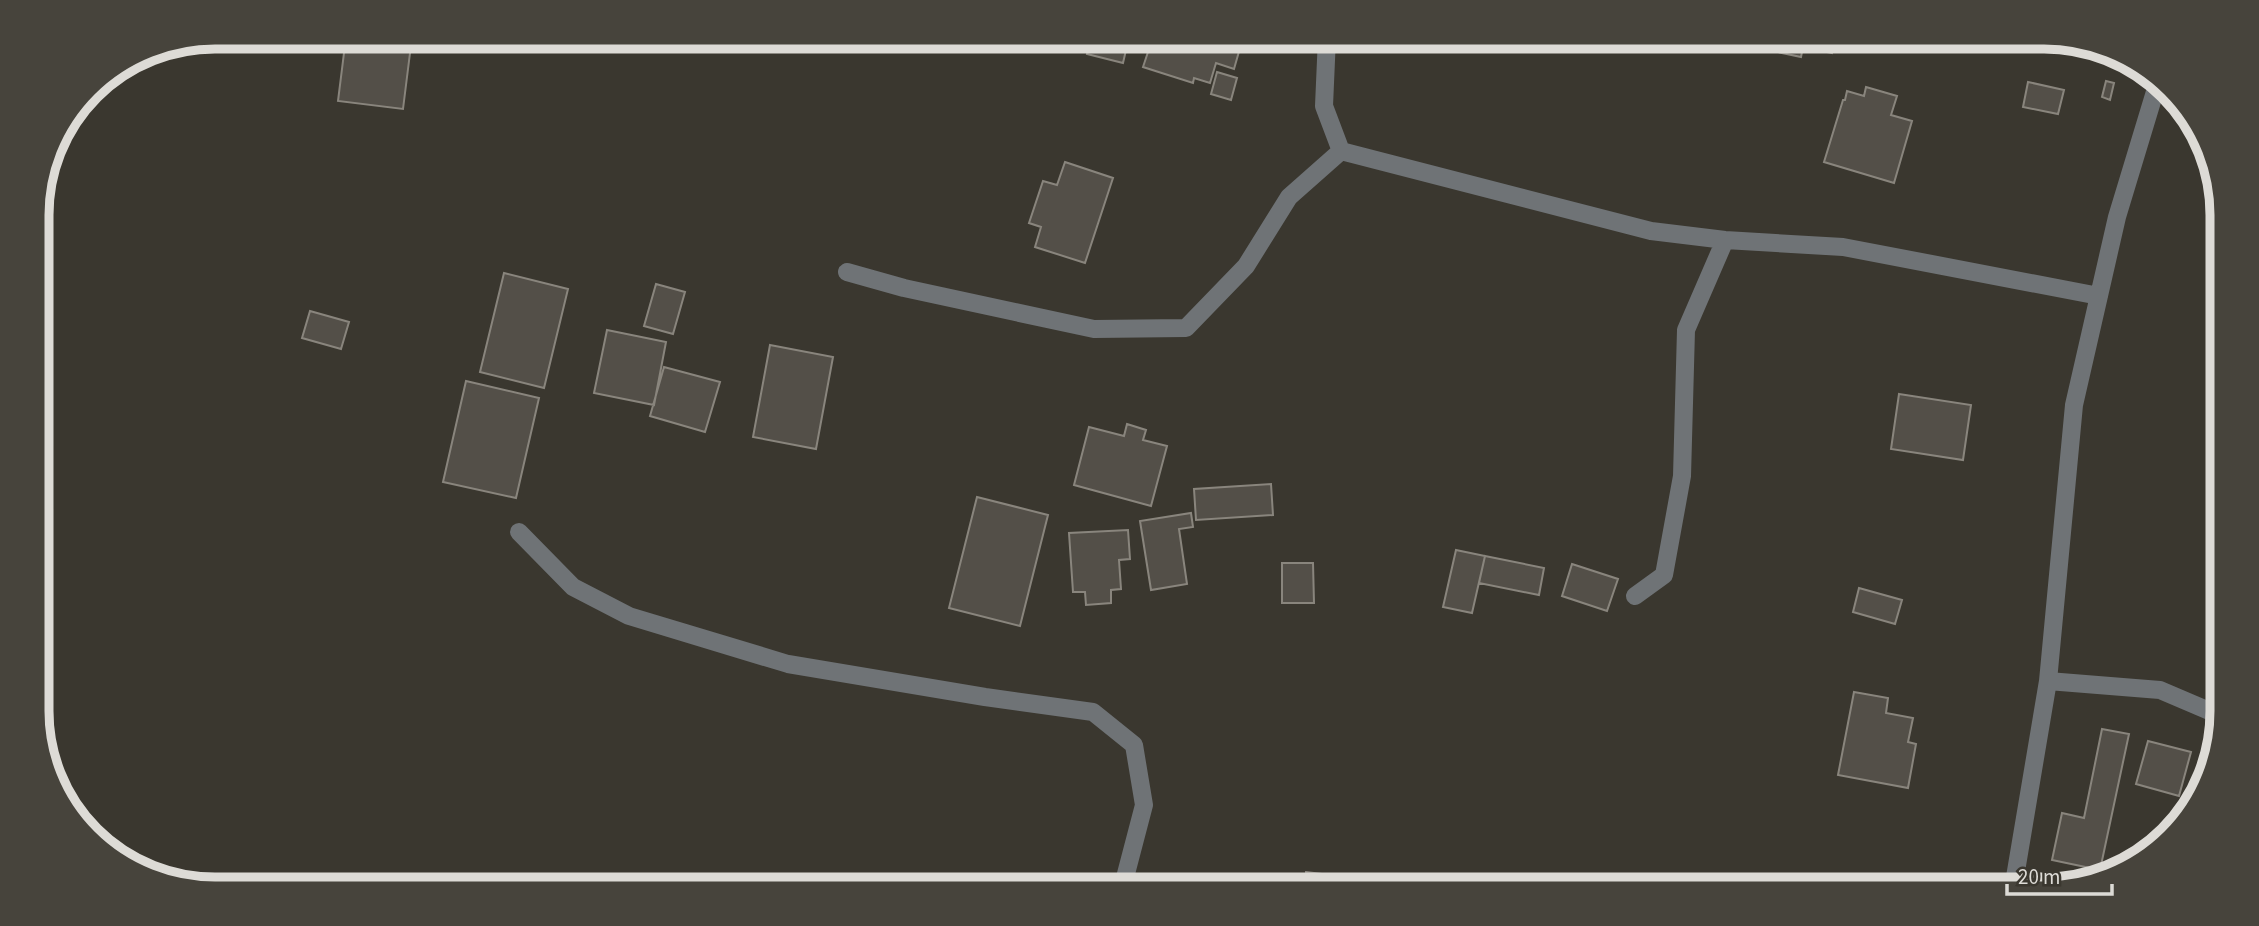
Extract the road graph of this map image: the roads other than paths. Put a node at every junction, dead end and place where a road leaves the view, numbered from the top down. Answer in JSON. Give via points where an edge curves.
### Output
{"nodes":[{"id":1,"x":1326,"y":49,"type":"edge"},
{"id":2,"x":2155,"y":92,"type":"edge"},
{"id":3,"x":1341,"y":151,"type":"junction"},
{"id":4,"x":1725,"y":240,"type":"junction"},
{"id":5,"x":846,"y":272,"type":"dead end"},
{"id":6,"x":2099,"y":296,"type":"junction"},
{"id":7,"x":519,"y":532,"type":"dead end"},
{"id":8,"x":1635,"y":596,"type":"dead end"},
{"id":9,"x":2048,"y":681,"type":"junction"},
{"id":10,"x":2210,"y":711,"type":"edge"},
{"id":11,"x":1125,"y":877,"type":"edge"},
{"id":12,"x":2015,"y":877,"type":"edge"}],
"edges":[{"from":1,"to":3,"type":"street","via":[[1324,106]]},
{"from":2,"to":6,"type":"street","via":[[2117,217]]},
{"from":3,"to":4,"type":"street","via":[[1651,230]]},
{"from":3,"to":5,"type":"street","via":[[1289,197],[1247,266],[1186,328],[1094,329]]},
{"from":4,"to":6,"type":"street","via":[[1843,247]]},
{"from":4,"to":8,"type":"street","via":[[1686,330],[1682,476],[1664,575]]},
{"from":6,"to":9,"type":"street","via":[[2074,405]]},
{"from":7,"to":11,"type":"street","via":[[573,587],[642,620],[788,664],[1093,712],[1134,744],[1144,805]]},
{"from":9,"to":10,"type":"street","via":[[2160,690]]},
{"from":9,"to":12,"type":"street"}]}
